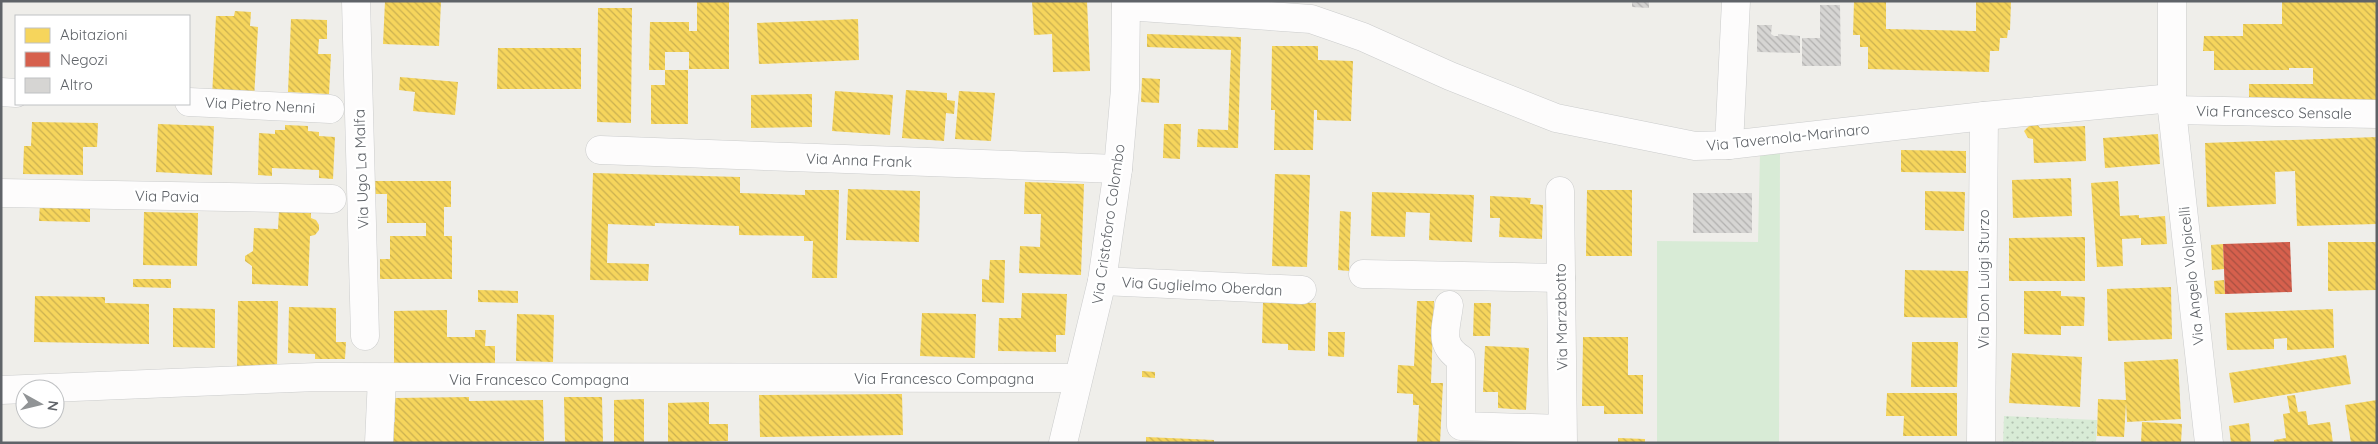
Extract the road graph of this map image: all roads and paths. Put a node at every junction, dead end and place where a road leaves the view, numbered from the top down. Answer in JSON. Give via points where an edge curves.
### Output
{"nodes":[{"id":1,"x":356,"y":1,"type":"edge"},
{"id":2,"x":1736,"y":1,"type":"edge"},
{"id":3,"x":2172,"y":1,"type":"edge"},
{"id":4,"x":1126,"y":4,"type":"edge"},
{"id":5,"x":1,"y":92,"type":"edge"},
{"id":6,"x":15,"y":93,"type":"edge"},
{"id":7,"x":190,"y":102,"type":"edge"},
{"id":8,"x":2172,"y":104,"type":"junction"},
{"id":9,"x":330,"y":109,"type":"dead end"},
{"id":10,"x":2377,"y":114,"type":"edge"},
{"id":11,"x":1984,"y":116,"type":"junction"},
{"id":12,"x":1728,"y":145,"type":"junction"},
{"id":13,"x":600,"y":150,"type":"dead end"},
{"id":14,"x":1118,"y":169,"type":"junction"},
{"id":15,"x":1560,"y":191,"type":"dead end"},
{"id":16,"x":1,"y":193,"type":"edge"},
{"id":17,"x":332,"y":199,"type":"dead end"},
{"id":18,"x":1362,"y":274,"type":"dead end"},
{"id":19,"x":1561,"y":278,"type":"junction"},
{"id":20,"x":1102,"y":281,"type":"junction"},
{"id":21,"x":1302,"y":290,"type":"dead end"},
{"id":22,"x":1449,"y":305,"type":"dead end"},
{"id":23,"x":365,"y":336,"type":"dead end"},
{"id":24,"x":382,"y":378,"type":"junction"},
{"id":25,"x":1078,"y":378,"type":"junction"},
{"id":26,"x":1,"y":390,"type":"edge"},
{"id":27,"x":1562,"y":436,"type":"edge"},
{"id":28,"x":379,"y":443,"type":"edge"},
{"id":29,"x":1063,"y":443,"type":"edge"},
{"id":30,"x":1981,"y":443,"type":"edge"},
{"id":31,"x":2209,"y":443,"type":"edge"}],
"edges":[{"from":1,"to":23,"type":"street","name":"Via Ugo La Malfa"},
{"from":2,"to":12,"type":"street"},
{"from":3,"to":8,"type":"street","name":"Via Angelo Volpicelli"},
{"from":4,"to":12,"type":"street","name":"Via Tavernola-Marinaro","via":[[1311,19],[1363,37],[1556,118],[1695,146]]},
{"from":4,"to":14,"type":"street","name":"Via Cristoforo Colombo","via":[[1125,89]]},
{"from":5,"to":6,"type":"street"},
{"from":7,"to":9,"type":"street","name":"Via Pietro Nenni"},
{"from":8,"to":10,"type":"street","name":"Via Francesco Sensale"},
{"from":8,"to":11,"type":"street","name":"Via Tavernola-Marinaro"},
{"from":8,"to":31,"type":"street","name":"Via Angelo Volpicelli"},
{"from":11,"to":12,"type":"street","name":"Via Tavernola-Marinaro"},
{"from":11,"to":30,"type":"street","name":"Via Don Luigi Sturzo"},
{"from":13,"to":14,"type":"street","name":"Via Anna Frank"},
{"from":14,"to":20,"type":"street","name":"Via Cristoforo Colombo"},
{"from":15,"to":19,"type":"street","name":"Via Marzabotto"},
{"from":16,"to":17,"type":"street","name":"Via Pavia"},
{"from":18,"to":19,"type":"street"},
{"from":19,"to":27,"type":"street","name":"Via Marzabotto"},
{"from":20,"to":21,"type":"street","name":"Via Guglielmo Oberdan"},
{"from":20,"to":25,"type":"street","name":"Via Cristoforo Colombo"},
{"from":22,"to":27,"type":"street","via":[[1445,344],[1461,359],[1461,426]]},
{"from":24,"to":25,"type":"street","name":"Via Francesco Compagna"},
{"from":24,"to":26,"type":"street","name":"Via Francesco Compagna","via":[[317,376]]},
{"from":24,"to":28,"type":"street"},
{"from":25,"to":29,"type":"street","name":"Via Cristoforo Colombo"}]}
